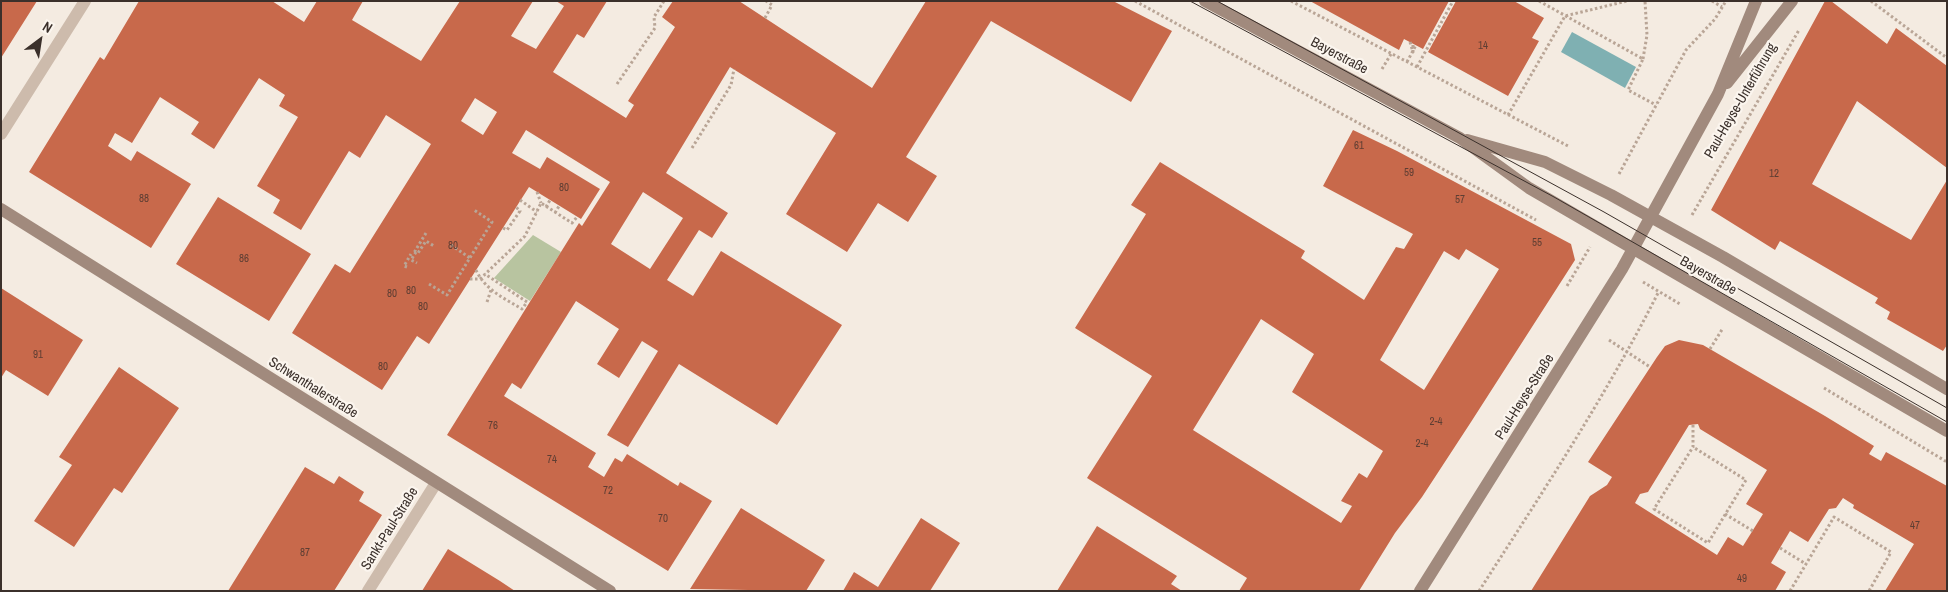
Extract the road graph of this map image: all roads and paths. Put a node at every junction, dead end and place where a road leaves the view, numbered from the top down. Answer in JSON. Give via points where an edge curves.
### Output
{"nodes":[{"id":1,"x":85,"y":1,"type":"edge"},
{"id":2,"x":664,"y":1,"type":"edge"},
{"id":3,"x":766,"y":1,"type":"edge"},
{"id":4,"x":1134,"y":1,"type":"edge"},
{"id":5,"x":1205,"y":1,"type":"edge"},
{"id":6,"x":1453,"y":1,"type":"edge"},
{"id":7,"x":1539,"y":1,"type":"edge"},
{"id":8,"x":1627,"y":1,"type":"edge"},
{"id":9,"x":1645,"y":1,"type":"edge"},
{"id":10,"x":1712,"y":1,"type":"edge"},
{"id":11,"x":1726,"y":1,"type":"edge"},
{"id":12,"x":1756,"y":1,"type":"edge"},
{"id":13,"x":1792,"y":1,"type":"edge"},
{"id":14,"x":1871,"y":1,"type":"edge"},
{"id":15,"x":1722,"y":7,"type":"junction"},
{"id":16,"x":1565,"y":16,"type":"junction"},
{"id":17,"x":765,"y":18,"type":"dead end"},
{"id":18,"x":1801,"y":27,"type":"dead end"},
{"id":19,"x":1413,"y":52,"type":"junction"},
{"id":20,"x":1391,"y":54,"type":"dead end"},
{"id":21,"x":1947,"y":58,"type":"edge"},
{"id":22,"x":1642,"y":59,"type":"junction"},
{"id":23,"x":1407,"y":62,"type":"dead end"},
{"id":24,"x":1417,"y":67,"type":"dead end"},
{"id":25,"x":734,"y":69,"type":"dead end"},
{"id":26,"x":1382,"y":69,"type":"dead end"},
{"id":27,"x":617,"y":84,"type":"dead end"},
{"id":28,"x":1718,"y":94,"type":"junction"},
{"id":29,"x":1656,"y":105,"type":"junction"},
{"id":30,"x":1508,"y":115,"type":"dead end"},
{"id":31,"x":1,"y":134,"type":"edge"},
{"id":32,"x":1460,"y":138,"type":"junction"},
{"id":33,"x":692,"y":148,"type":"dead end"},
{"id":34,"x":1620,"y":174,"type":"dead end"},
{"id":35,"x":536,"y":192,"type":"dead end"},
{"id":36,"x":520,"y":200,"type":"dead end"},
{"id":37,"x":550,"y":200,"type":"dead end"},
{"id":38,"x":541,"y":204,"type":"junction"},
{"id":39,"x":559,"y":206,"type":"dead end"},
{"id":40,"x":516,"y":207,"type":"dead end"},
{"id":41,"x":546,"y":207,"type":"junction"},
{"id":42,"x":1,"y":209,"type":"edge"},
{"id":43,"x":474,"y":210,"type":"dead end"},
{"id":44,"x":537,"y":212,"type":"junction"},
{"id":45,"x":555,"y":213,"type":"junction"},
{"id":46,"x":1691,"y":216,"type":"dead end"},
{"id":47,"x":577,"y":217,"type":"dead end"},
{"id":48,"x":1651,"y":217,"type":"junction"},
{"id":49,"x":1539,"y":222,"type":"dead end"},
{"id":50,"x":503,"y":228,"type":"dead end"},
{"id":51,"x":426,"y":233,"type":"dead end"},
{"id":52,"x":424,"y":238,"type":"dead end"},
{"id":53,"x":451,"y":245,"type":"dead end"},
{"id":54,"x":1580,"y":245,"type":"dead end"},
{"id":55,"x":434,"y":246,"type":"dead end"},
{"id":56,"x":1589,"y":249,"type":"junction"},
{"id":57,"x":1632,"y":250,"type":"junction"},
{"id":58,"x":411,"y":254,"type":"dead end"},
{"id":59,"x":470,"y":258,"type":"junction"},
{"id":60,"x":416,"y":264,"type":"dead end"},
{"id":61,"x":408,"y":267,"type":"dead end"},
{"id":62,"x":1622,"y":269,"type":"junction"},
{"id":63,"x":476,"y":270,"type":"dead end"},
{"id":64,"x":485,"y":274,"type":"junction"},
{"id":65,"x":470,"y":279,"type":"dead end"},
{"id":66,"x":480,"y":279,"type":"junction"},
{"id":67,"x":429,"y":284,"type":"dead end"},
{"id":68,"x":1567,"y":286,"type":"dead end"},
{"id":69,"x":491,"y":290,"type":"junction"},
{"id":70,"x":1658,"y":292,"type":"junction"},
{"id":71,"x":487,"y":302,"type":"dead end"},
{"id":72,"x":1683,"y":305,"type":"dead end"},
{"id":73,"x":1715,"y":323,"type":"dead end"},
{"id":74,"x":1723,"y":328,"type":"junction"},
{"id":75,"x":1730,"y":331,"type":"dead end"},
{"id":76,"x":1609,"y":340,"type":"dead end"},
{"id":77,"x":1710,"y":349,"type":"dead end"},
{"id":78,"x":1628,"y":352,"type":"junction"},
{"id":79,"x":1650,"y":367,"type":"dead end"},
{"id":80,"x":1819,"y":384,"type":"dead end"},
{"id":81,"x":1947,"y":389,"type":"edge"},
{"id":82,"x":1692,"y":425,"type":"dead end"},
{"id":83,"x":1947,"y":431,"type":"edge"},
{"id":84,"x":1693,"y":447,"type":"junction"},
{"id":85,"x":1947,"y":462,"type":"edge"},
{"id":86,"x":436,"y":483,"type":"junction"},
{"id":87,"x":1725,"y":514,"type":"junction"},
{"id":88,"x":1753,"y":531,"type":"dead end"},
{"id":89,"x":1780,"y":548,"type":"dead end"},
{"id":90,"x":1806,"y":564,"type":"junction"},
{"id":91,"x":368,"y":591,"type":"edge"},
{"id":92,"x":610,"y":591,"type":"edge"},
{"id":93,"x":1420,"y":591,"type":"edge"},
{"id":94,"x":1479,"y":591,"type":"edge"},
{"id":95,"x":1790,"y":591,"type":"edge"},
{"id":96,"x":1869,"y":591,"type":"edge"}],
"edges":[{"from":1,"to":31,"type":"street"},
{"from":2,"to":27,"type":"path","via":[[654,18],[655,28]]},
{"from":3,"to":17,"type":"path","via":[[772,5]]},
{"from":4,"to":49,"type":"path"},
{"from":5,"to":32,"type":"main road","name":"Bayerstraße"},
{"from":6,"to":24,"type":"path"},
{"from":7,"to":16,"type":"path"},
{"from":8,"to":16,"type":"path"},
{"from":9,"to":22,"type":"path","via":[[1646,43]]},
{"from":10,"to":15,"type":"path"},
{"from":11,"to":15,"type":"path"},
{"from":12,"to":28,"type":"main road","name":"Paul-Heyse-Unterführung"},
{"from":13,"to":28,"type":"main road","name":"Paul-Heyse-Unterführung"},
{"from":14,"to":21,"type":"path"},
{"from":15,"to":29,"type":"path","via":[[1686,50]]},
{"from":16,"to":22,"type":"path"},
{"from":16,"to":30,"type":"path"},
{"from":18,"to":46,"type":"path","name":"Paul-Heyse-Unterführung"},
{"from":19,"to":19,"type":"path","via":[[1413,44]]},
{"from":19,"to":23,"type":"path"},
{"from":20,"to":26,"type":"path"},
{"from":22,"to":29,"type":"path","via":[[1628,90]]},
{"from":25,"to":33,"type":"path","via":[[731,85]]},
{"from":28,"to":48,"type":"main road","name":"Paul-Heyse-Unterführung"},
{"from":29,"to":34,"type":"path"},
{"from":32,"to":48,"type":"main road","name":"Bayerstraße","via":[[1545,162]]},
{"from":32,"to":57,"type":"main road","name":"Bayerstraße","via":[[1529,188]]},
{"from":35,"to":38,"type":"path"},
{"from":36,"to":44,"type":"path"},
{"from":37,"to":41,"type":"path"},
{"from":38,"to":41,"type":"path"},
{"from":38,"to":44,"type":"path"},
{"from":39,"to":45,"type":"path"},
{"from":40,"to":50,"type":"path","via":[[520,211],[507,230]]},
{"from":41,"to":45,"type":"path"},
{"from":42,"to":86,"type":"main road","name":"Schwanthalerstraße"},
{"from":43,"to":59,"type":"path","via":[[492,222]]},
{"from":44,"to":64,"type":"path","via":[[525,236]]},
{"from":45,"to":47,"type":"path","via":[[572,223]]},
{"from":48,"to":57,"type":"main road","name":"Paul-Heyse-Straße"},
{"from":48,"to":81,"type":"main road","name":"Bayerstraße"},
{"from":51,"to":55,"type":"path","via":[[415,251],[418,253],[426,241]]},
{"from":52,"to":60,"type":"path","via":[[411,260]]},
{"from":53,"to":59,"type":"path"},
{"from":54,"to":56,"type":"path"},
{"from":56,"to":62,"type":"path"},
{"from":56,"to":68,"type":"path"},
{"from":57,"to":62,"type":"main road","name":"Paul-Heyse-Straße"},
{"from":57,"to":83,"type":"main road","name":"Bayerstraße"},
{"from":58,"to":61,"type":"path","via":[[404,266]]},
{"from":59,"to":67,"type":"path","via":[[447,295]]},
{"from":62,"to":70,"type":"path"},
{"from":62,"to":93,"type":"main road","name":"Paul-Heyse-Straße"},
{"from":63,"to":66,"type":"path"},
{"from":64,"to":66,"type":"path"},
{"from":64,"to":69,"type":"path","via":[[527,302],[522,309]]},
{"from":65,"to":66,"type":"path"},
{"from":66,"to":69,"type":"path"},
{"from":69,"to":71,"type":"path"},
{"from":70,"to":72,"type":"path"},
{"from":70,"to":78,"type":"path"},
{"from":73,"to":74,"type":"path"},
{"from":74,"to":75,"type":"path"},
{"from":74,"to":77,"type":"path"},
{"from":76,"to":78,"type":"path"},
{"from":78,"to":79,"type":"path"},
{"from":78,"to":94,"type":"path"},
{"from":80,"to":85,"type":"path"},
{"from":82,"to":84,"type":"path"},
{"from":84,"to":87,"type":"path","via":[[1746,480]]},
{"from":84,"to":87,"type":"path","via":[[1654,509],[1708,543]]},
{"from":86,"to":91,"type":"street","name":"Sankt-Paul-Straße"},
{"from":86,"to":92,"type":"main road","name":"Schwanthalerstraße"},
{"from":87,"to":88,"type":"path"},
{"from":89,"to":90,"type":"path"},
{"from":90,"to":95,"type":"path"},
{"from":90,"to":96,"type":"path","via":[[1834,517],[1891,552]]}]}
